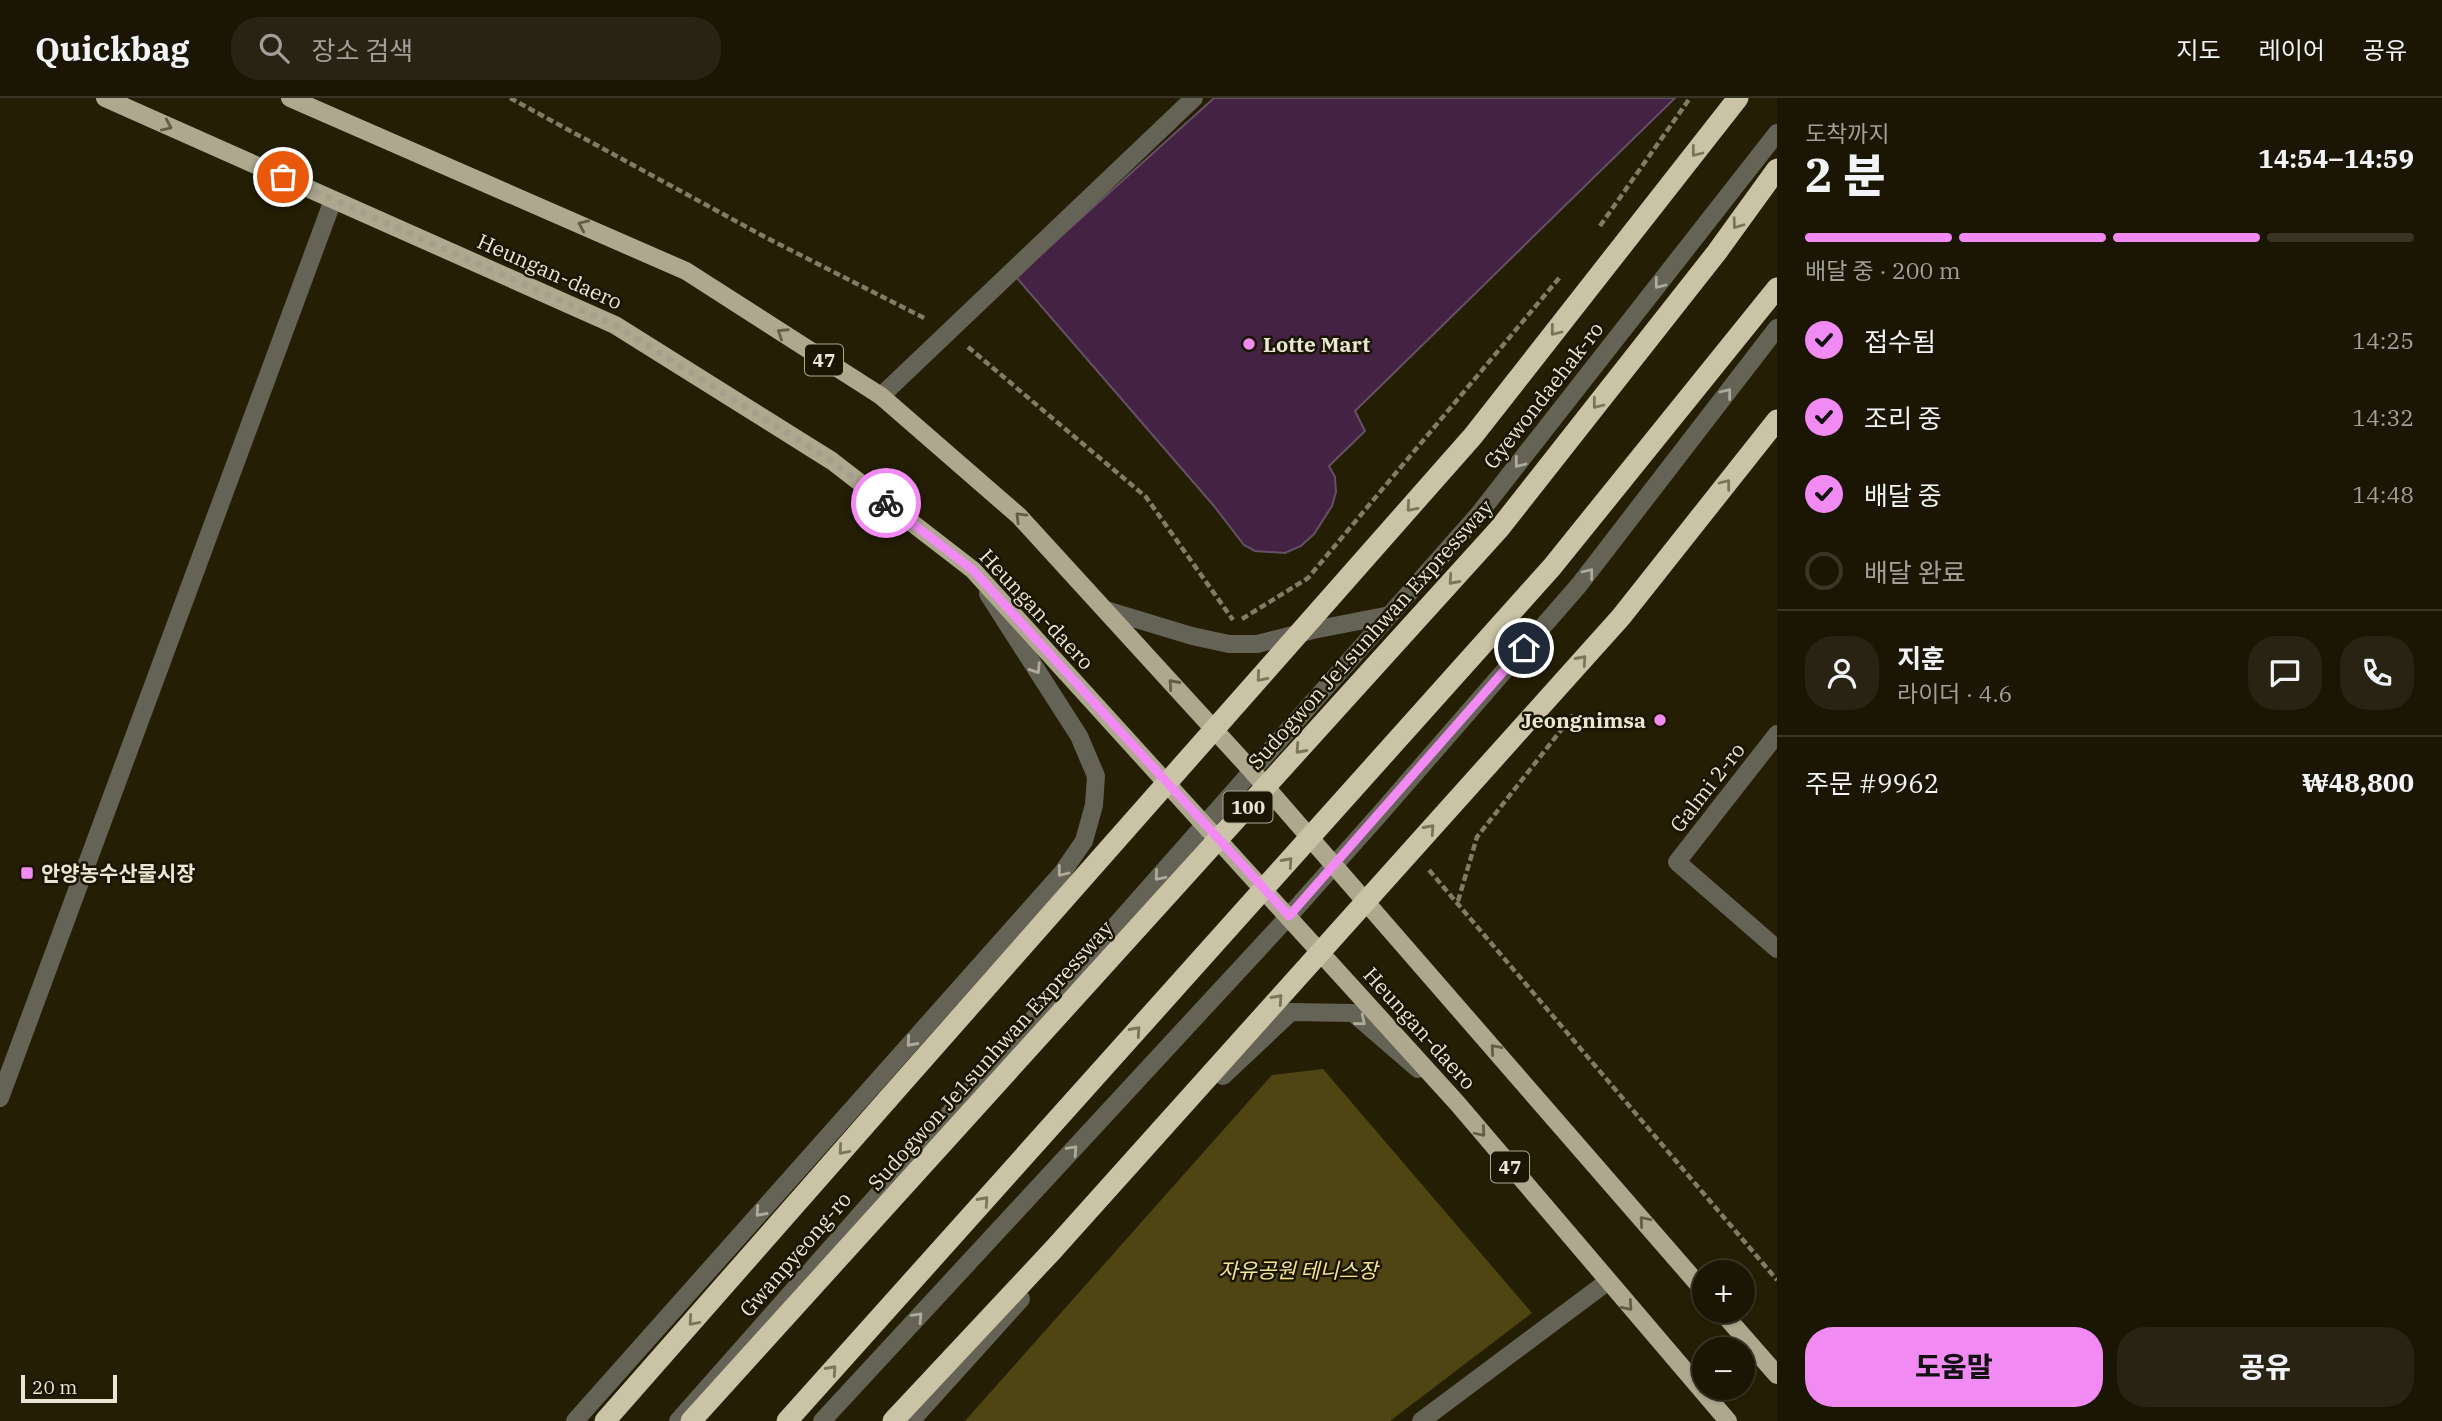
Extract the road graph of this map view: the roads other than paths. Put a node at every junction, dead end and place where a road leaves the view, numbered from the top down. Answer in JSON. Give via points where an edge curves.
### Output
{"nodes":[{"id":1,"x":105,"y":98,"type":"edge"},
{"id":2,"x":290,"y":98,"type":"edge"},
{"id":3,"x":1194,"y":98,"type":"edge"},
{"id":4,"x":1738,"y":98,"type":"edge"},
{"id":5,"x":1777,"y":134,"type":"edge"},
{"id":6,"x":1777,"y":169,"type":"edge"},
{"id":7,"x":333,"y":200,"type":"junction"},
{"id":8,"x":1777,"y":289,"type":"edge"},
{"id":9,"x":1777,"y":328,"type":"edge"},
{"id":10,"x":881,"y":396,"type":"junction"},
{"id":11,"x":1777,"y":419,"type":"edge"},
{"id":12,"x":973,"y":570,"type":"junction"},
{"id":13,"x":1105,"y":610,"type":"junction"},
{"id":14,"x":1390,"y":615,"type":"junction"},
{"id":15,"x":1777,"y":734,"type":"edge"},
{"id":16,"x":1252,"y":771,"type":"junction"},
{"id":17,"x":1204,"y":825,"type":"junction"},
{"id":18,"x":1335,"y":865,"type":"junction"},
{"id":19,"x":1289,"y":916,"type":"junction"},
{"id":20,"x":1777,"y":949,"type":"edge"},
{"id":21,"x":0,"y":1098,"type":"edge"},
{"id":22,"x":1457,"y":1103,"type":"junction"},
{"id":23,"x":1692,"y":1277,"type":"edge"},
{"id":24,"x":1607,"y":1282,"type":"junction"},
{"id":25,"x":1732,"y":1323,"type":"edge"},
{"id":26,"x":1777,"y":1375,"type":"edge"},
{"id":27,"x":575,"y":1421,"type":"edge"},
{"id":28,"x":605,"y":1421,"type":"edge"},
{"id":29,"x":678,"y":1421,"type":"edge"},
{"id":30,"x":691,"y":1421,"type":"edge"},
{"id":31,"x":787,"y":1421,"type":"edge"},
{"id":32,"x":822,"y":1421,"type":"edge"},
{"id":33,"x":893,"y":1421,"type":"edge"},
{"id":34,"x":911,"y":1421,"type":"edge"},
{"id":35,"x":1422,"y":1421,"type":"edge"},
{"id":36,"x":1728,"y":1421,"type":"edge"}],
"edges":[{"from":1,"to":7,"type":"main road","name":"Heungan-daero","number":"47","one_way":true},
{"from":10,"to":2,"type":"main road","name":"Heungan-daero","number":"47","one_way":true,"via":[[686,271]]},
{"from":3,"to":10,"type":"street"},
{"from":4,"to":28,"type":"highway","one_way":true,"bridge":true,"via":[[1473,436]]},
{"from":5,"to":14,"type":"street","name":"Gyewondaehak-ro","one_way":true,"via":[[1478,515]]},
{"from":6,"to":30,"type":"highway","name":"Sudogwon Je1sunhwan Expressway","number":"100","one_way":true,"bridge":true,"via":[[1499,529]]},
{"from":7,"to":12,"type":"main road","name":"Heungan-daero","number":"47","via":[[615,325],[832,461]]},
{"from":7,"to":21,"type":"street"},
{"from":31,"to":8,"type":"highway","one_way":true,"bridge":true,"via":[[1552,567]]},
{"from":18,"to":9,"type":"street","one_way":true,"via":[[1579,586]]},
{"from":13,"to":10,"type":"main road","name":"Heungan-daero","number":"47","one_way":true,"via":[[1019,516]]},
{"from":33,"to":11,"type":"highway","one_way":true,"bridge":true,"via":[[1053,1251],[1621,617]]},
{"from":12,"to":17,"type":"main road","name":"Heungan-daero","number":"47"},
{"from":12,"to":27,"type":"street","one_way":true,"via":[[1079,736],[1096,776],[1084,841],[1062,873]]},
{"from":13,"to":14,"type":"street","via":[[1230,644],[1257,644]]},
{"from":16,"to":13,"type":"main road","name":"Heungan-daero","number":"47","one_way":true},
{"from":14,"to":16,"type":"street","name":"Gyewondaehak-ro"},
{"from":15,"to":20,"type":"street","name":"Galmi 2-ro","via":[[1677,862]]},
{"from":16,"to":17,"type":"street","name":"Gwanpyeong-ro"},
{"from":16,"to":18,"type":"main road","name":"Heungan-daero","number":"47"},
{"from":17,"to":19,"type":"main road","name":"Heungan-daero","number":"47"},
{"from":17,"to":29,"type":"street","name":"Gwanpyeong-ro","one_way":true},
{"from":18,"to":19,"type":"street"},
{"from":23,"to":18,"type":"main road","name":"Heungan-daero","number":"47","one_way":true},
{"from":19,"to":22,"type":"main road","name":"Heungan-daero","number":"47"},
{"from":32,"to":19,"type":"street","one_way":true},
{"from":22,"to":24,"type":"main road","name":"Heungan-daero","number":"47","one_way":true},
{"from":34,"to":22,"type":"street","one_way":true,"via":[[1237,1061],[1291,1012],[1353,1013]]},
{"from":24,"to":35,"type":"street"},
{"from":24,"to":36,"type":"main road","name":"Heungan-daero","number":"47","one_way":true},
{"from":25,"to":26,"type":"main road"}]}
